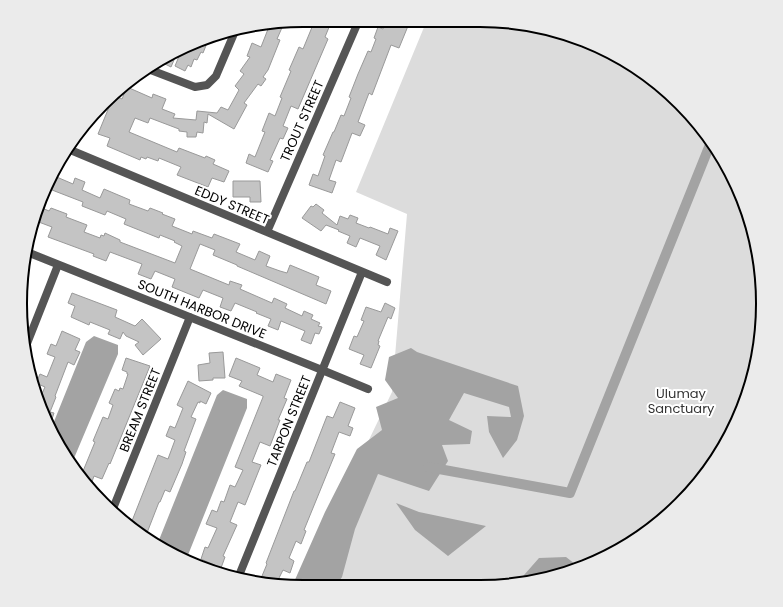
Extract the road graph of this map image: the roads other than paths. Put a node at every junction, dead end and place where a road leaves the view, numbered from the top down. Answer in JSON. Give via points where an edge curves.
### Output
{"nodes":[{"id":1,"x":356,"y":27,"type":"edge"},
{"id":2,"x":233,"y":36,"type":"edge"},
{"id":3,"x":154,"y":71,"type":"edge"},
{"id":4,"x":74,"y":150,"type":"edge"},
{"id":5,"x":267,"y":232,"type":"junction"},
{"id":6,"x":31,"y":254,"type":"edge"},
{"id":7,"x":58,"y":265,"type":"junction"},
{"id":8,"x":362,"y":272,"type":"junction"},
{"id":9,"x":387,"y":282,"type":"dead end"},
{"id":10,"x":190,"y":317,"type":"junction"},
{"id":11,"x":29,"y":339,"type":"edge"},
{"id":12,"x":322,"y":370,"type":"junction"},
{"id":13,"x":368,"y":389,"type":"dead end"},
{"id":14,"x":114,"y":505,"type":"edge"},
{"id":15,"x":240,"y":573,"type":"edge"}],
"edges":[{"from":1,"to":5,"type":"street","name":"TROUT STREET"},
{"from":2,"to":3,"type":"street","via":[[216,76],[207,85],[195,87]]},
{"from":4,"to":5,"type":"street","name":"EDDY STREET"},
{"from":5,"to":8,"type":"street","name":"EDDY STREET"},
{"from":6,"to":7,"type":"street","name":"SOUTH HARBOR DRIVE"},
{"from":7,"to":10,"type":"street","name":"SOUTH HARBOR DRIVE"},
{"from":7,"to":11,"type":"street"},
{"from":8,"to":9,"type":"street","name":"EDDY STREET"},
{"from":8,"to":12,"type":"street","name":"TARPON STREET"},
{"from":10,"to":12,"type":"street","name":"SOUTH HARBOR DRIVE"},
{"from":10,"to":14,"type":"street","name":"BREAM STREET"},
{"from":12,"to":13,"type":"street","name":"SOUTH HARBOR DRIVE"},
{"from":12,"to":15,"type":"street","name":"TARPON STREET"}]}
